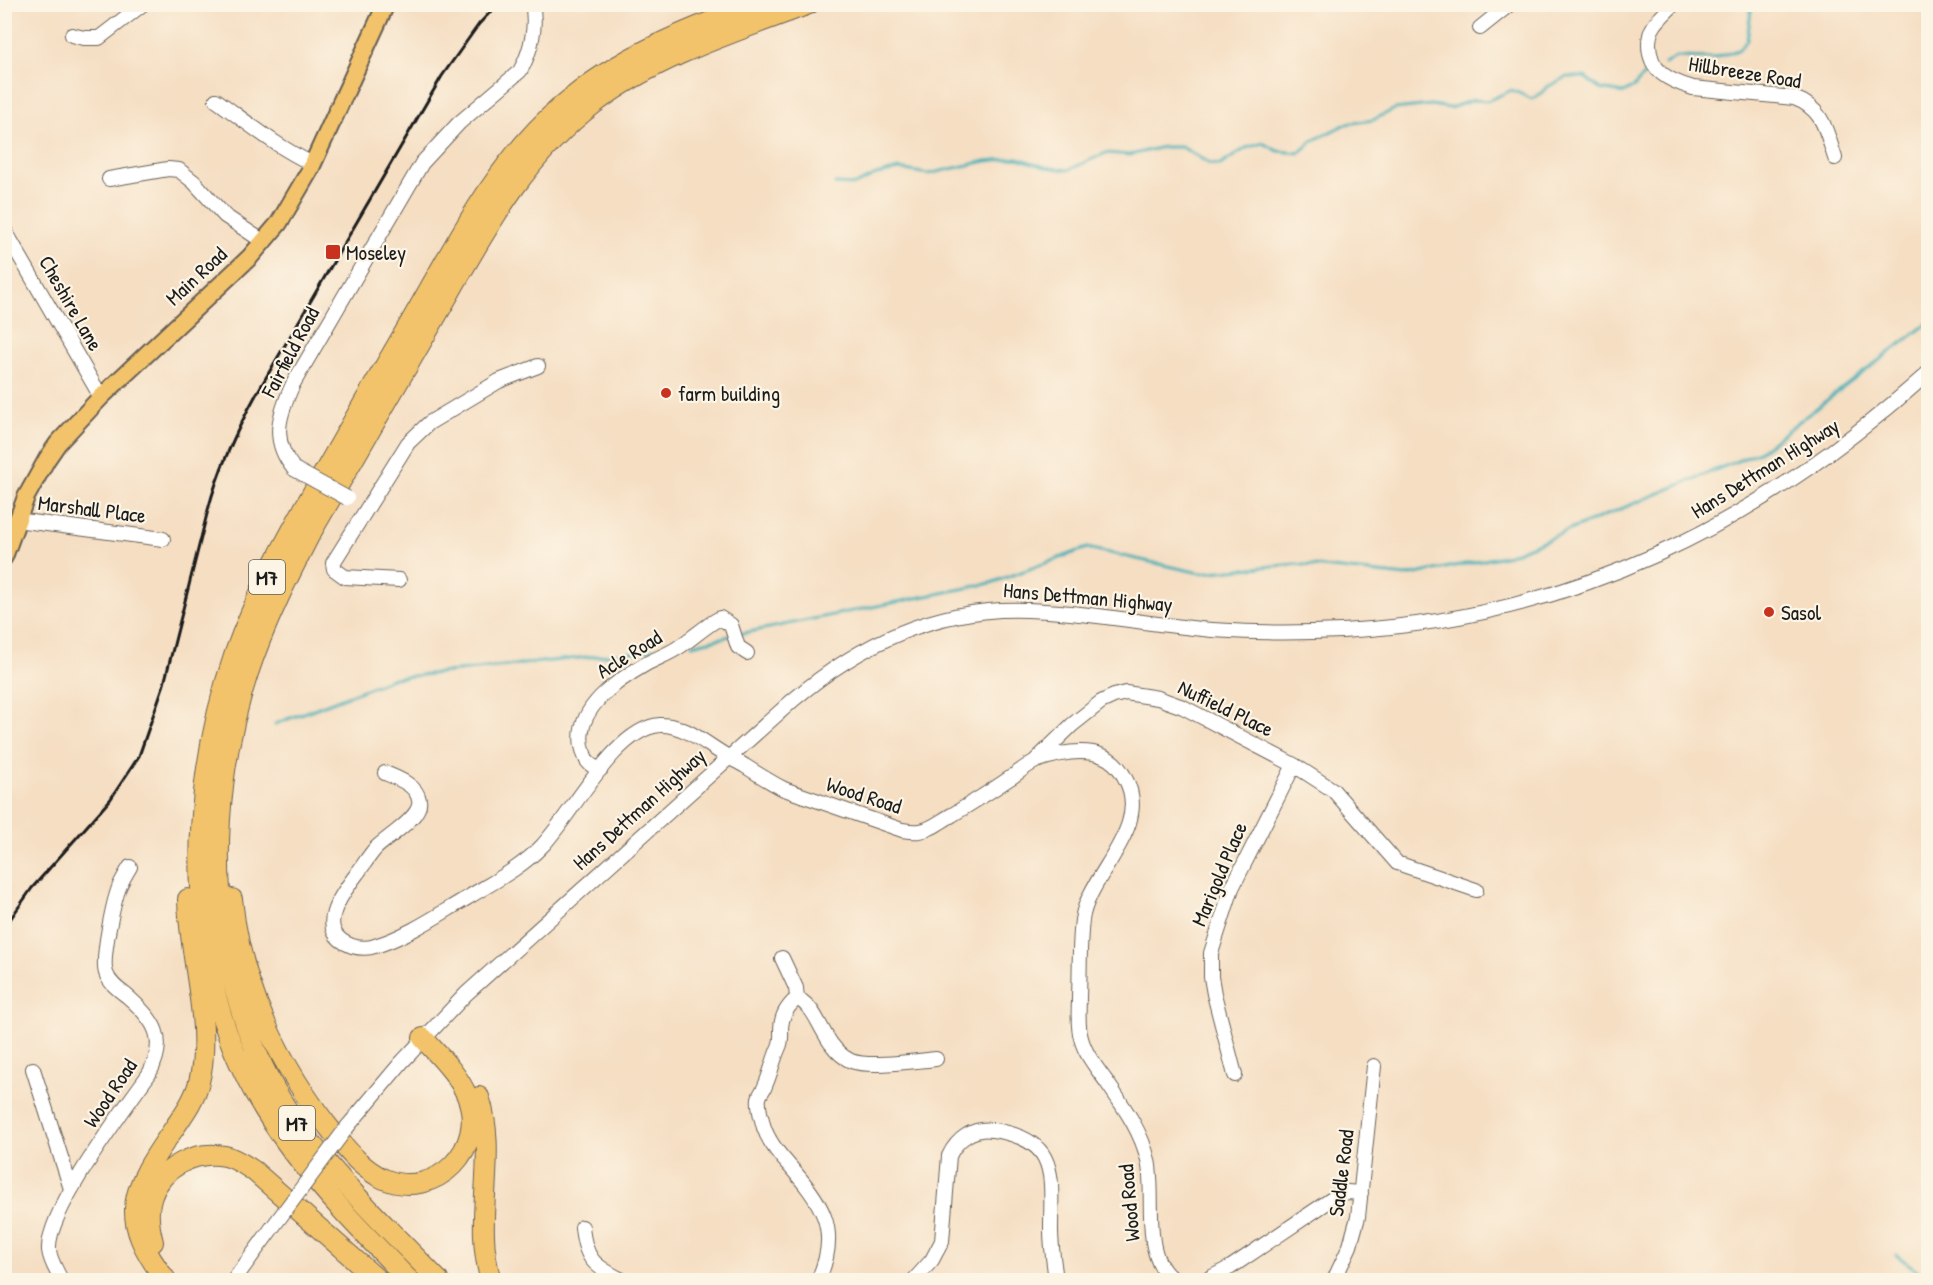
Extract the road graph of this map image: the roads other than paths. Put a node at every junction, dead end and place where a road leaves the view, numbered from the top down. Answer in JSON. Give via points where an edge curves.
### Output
{"nodes":[{"id":1,"x":143,"y":4,"type":"edge"},
{"id":2,"x":386,"y":4,"type":"edge"},
{"id":3,"x":532,"y":4,"type":"edge"},
{"id":4,"x":756,"y":4,"type":"edge"},
{"id":5,"x":809,"y":4,"type":"edge"},
{"id":6,"x":1510,"y":4,"type":"edge"},
{"id":7,"x":1674,"y":4,"type":"edge"},
{"id":8,"x":1480,"y":28,"type":"dead end"},
{"id":9,"x":72,"y":34,"type":"dead end"},
{"id":10,"x":216,"y":100,"type":"dead end"},
{"id":11,"x":1835,"y":158,"type":"dead end"},
{"id":12,"x":313,"y":164,"type":"junction"},
{"id":13,"x":109,"y":179,"type":"dead end"},
{"id":14,"x":4,"y":229,"type":"edge"},
{"id":15,"x":264,"y":242,"type":"junction"},
{"id":16,"x":538,"y":366,"type":"dead end"},
{"id":17,"x":1929,"y":373,"type":"edge"},
{"id":18,"x":101,"y":397,"type":"junction"},
{"id":19,"x":367,"y":510,"type":"junction"},
{"id":20,"x":16,"y":520,"type":"junction"},
{"id":21,"x":163,"y":539,"type":"dead end"},
{"id":22,"x":4,"y":557,"type":"edge"},
{"id":23,"x":399,"y":580,"type":"dead end"},
{"id":24,"x":747,"y":653,"type":"dead end"},
{"id":25,"x":224,"y":689,"type":"junction"},
{"id":26,"x":728,"y":757,"type":"junction"},
{"id":27,"x":1035,"y":762,"type":"junction"},
{"id":28,"x":1293,"y":765,"type":"junction"},
{"id":29,"x":601,"y":769,"type":"junction"},
{"id":30,"x":385,"y":773,"type":"dead end"},
{"id":31,"x":224,"y":777,"type":"junction"},
{"id":32,"x":130,"y":867,"type":"dead end"},
{"id":33,"x":1476,"y":890,"type":"dead end"},
{"id":34,"x":782,"y":958,"type":"dead end"},
{"id":35,"x":797,"y":998,"type":"junction"},
{"id":36,"x":428,"y":1033,"type":"junction"},
{"id":37,"x":936,"y":1059,"type":"dead end"},
{"id":38,"x":1374,"y":1066,"type":"dead end"},
{"id":39,"x":33,"y":1069,"type":"dead end"},
{"id":40,"x":1235,"y":1076,"type":"dead end"},
{"id":41,"x":71,"y":1189,"type":"junction"},
{"id":42,"x":1360,"y":1193,"type":"junction"},
{"id":43,"x":582,"y":1227,"type":"dead end"},
{"id":44,"x":61,"y":1281,"type":"edge"},
{"id":45,"x":166,"y":1281,"type":"edge"},
{"id":46,"x":179,"y":1281,"type":"edge"},
{"id":47,"x":234,"y":1281,"type":"edge"},
{"id":48,"x":378,"y":1281,"type":"edge"},
{"id":49,"x":409,"y":1281,"type":"edge"},
{"id":50,"x":438,"y":1281,"type":"edge"},
{"id":51,"x":491,"y":1281,"type":"edge"},
{"id":52,"x":622,"y":1281,"type":"edge"},
{"id":53,"x":818,"y":1281,"type":"edge"},
{"id":54,"x":914,"y":1281,"type":"edge"},
{"id":55,"x":1056,"y":1281,"type":"edge"},
{"id":56,"x":1174,"y":1281,"type":"edge"},
{"id":57,"x":1206,"y":1281,"type":"edge"},
{"id":58,"x":1334,"y":1281,"type":"edge"}],
"edges":[{"from":1,"to":9,"type":"street","via":[[99,38]]},
{"from":2,"to":12,"type":"main road","name":"Main Road"},
{"from":3,"to":19,"type":"street","name":"Fairfield Road","bridge":true,"via":[[527,60],[422,163],[293,384],[282,412],[279,431],[283,454],[294,469]]},
{"from":4,"to":25,"type":"highway","number":"M7","via":[[671,37],[593,80],[534,132],[510,161],[472,216],[281,549],[246,627]]},
{"from":5,"to":31,"type":"highway","number":"M7","via":[[706,43],[641,73],[571,122],[528,168],[495,214],[285,582],[248,673]]},
{"from":6,"to":8,"type":"street"},
{"from":7,"to":11,"type":"street","name":"Hillbreeze Road","via":[[1650,33],[1651,60],[1658,71],[1693,88],[1803,101],[1818,113]]},
{"from":10,"to":12,"type":"street","via":[[284,149]]},
{"from":12,"to":15,"type":"main road","name":"Main Road","via":[[295,200]]},
{"from":13,"to":15,"type":"street","via":[[179,170],[225,216]]},
{"from":14,"to":18,"type":"street","name":"Cheshire Lane"},
{"from":15,"to":18,"type":"main road","name":"Main Road"},
{"from":16,"to":19,"type":"street","via":[[499,381],[429,423],[408,443]]},
{"from":17,"to":26,"type":"street","name":"Hans Dettman Highway","via":[[1856,435],[1754,505],[1679,545],[1563,591],[1438,620],[1340,631],[1212,630],[1029,610],[954,616],[893,635],[848,658],[812,683]]},
{"from":18,"to":20,"type":"main road","name":"Main Road","via":[[47,459]]},
{"from":19,"to":23,"type":"street","via":[[336,555],[334,569],[345,577]]},
{"from":20,"to":21,"type":"street","name":"Marshall Place"},
{"from":20,"to":22,"type":"main road","name":"Main Road"},
{"from":24,"to":29,"type":"street","name":"Acle Road","via":[[738,647],[731,625],[720,618],[605,693],[593,705],[582,742],[588,764]]},
{"from":25,"to":45,"type":"highway","via":[[202,746],[190,830],[188,906],[203,1039],[199,1082],[183,1116],[141,1179],[135,1198],[134,1213],[142,1244]]},
{"from":25,"to":49,"type":"highway","number":"M7","via":[[207,774],[200,872],[208,958],[224,1021],[259,1101],[298,1161]]},
{"from":26,"to":27,"type":"street","name":"Wood Road","via":[[768,782],[795,793],[902,830],[920,832]]},
{"from":26,"to":29,"type":"street","name":"Wood Road","via":[[684,730],[660,725],[627,740]]},
{"from":26,"to":36,"type":"street","name":"Hans Dettman Highway","via":[[485,976]]},
{"from":27,"to":28,"type":"street","name":"Nuffield Place","via":[[1092,708],[1126,693],[1182,707]]},
{"from":27,"to":56,"type":"street","name":"Wood Road","via":[[1093,753],[1119,767],[1131,791],[1127,828],[1083,916],[1078,1022],[1090,1059],[1139,1135],[1151,1176],[1154,1248],[1165,1272]]},
{"from":28,"to":33,"type":"street","name":"Nuffield Place","via":[[1340,795],[1397,863]]},
{"from":28,"to":40,"type":"street","name":"Marigold Place","via":[[1232,888],[1211,953],[1214,994]]},
{"from":29,"to":30,"type":"street","name":"Wood Road","via":[[550,838],[510,872],[399,937],[360,948],[339,938],[334,929],[335,905],[373,851],[410,819],[420,800],[409,785]]},
{"from":31,"to":36,"type":"highway","via":[[233,909],[242,953],[265,1021],[288,1069],[347,1151],[370,1171],[398,1183],[422,1183],[447,1171],[463,1154],[469,1135],[472,1117],[467,1097]]},
{"from":31,"to":50,"type":"highway","number":"M7","via":[[219,861],[223,928],[236,993],[256,1050],[309,1140],[346,1185]]},
{"from":32,"to":41,"type":"street","name":"Wood Road","via":[[116,900],[105,951],[105,972],[153,1024],[158,1055]]},
{"from":34,"to":35,"type":"street"},
{"from":35,"to":37,"type":"street","via":[[807,1004],[837,1052],[848,1060],[865,1064]]},
{"from":35,"to":53,"type":"street","via":[[783,1015],[781,1030],[776,1034],[775,1054],[759,1096],[760,1113],[769,1139],[825,1213],[828,1251]]},
{"from":36,"to":47,"type":"street","name":"Hans Dettman Highway","bridge":true,"via":[[348,1126]]},
{"from":36,"to":51,"type":"highway","via":[[477,1091],[484,1113],[484,1247]]},
{"from":38,"to":42,"type":"street","name":"Saddle Road"},
{"from":39,"to":41,"type":"street"},
{"from":41,"to":44,"type":"street","name":"Wood Road","via":[[50,1240],[52,1263]]},
{"from":42,"to":57,"type":"street","via":[[1338,1194]]},
{"from":42,"to":58,"type":"street","name":"Saddle Road","via":[[1355,1229]]},
{"from":43,"to":52,"type":"street","via":[[587,1255],[602,1270]]},
{"from":46,"to":48,"type":"highway","via":[[153,1243],[148,1213],[151,1196],[158,1183],[178,1164],[211,1154],[226,1156],[254,1171]]},
{"from":54,"to":55,"type":"street","via":[[942,1241],[953,1146],[976,1131],[988,1130],[1026,1140],[1046,1159],[1052,1182],[1051,1232]]}]}
